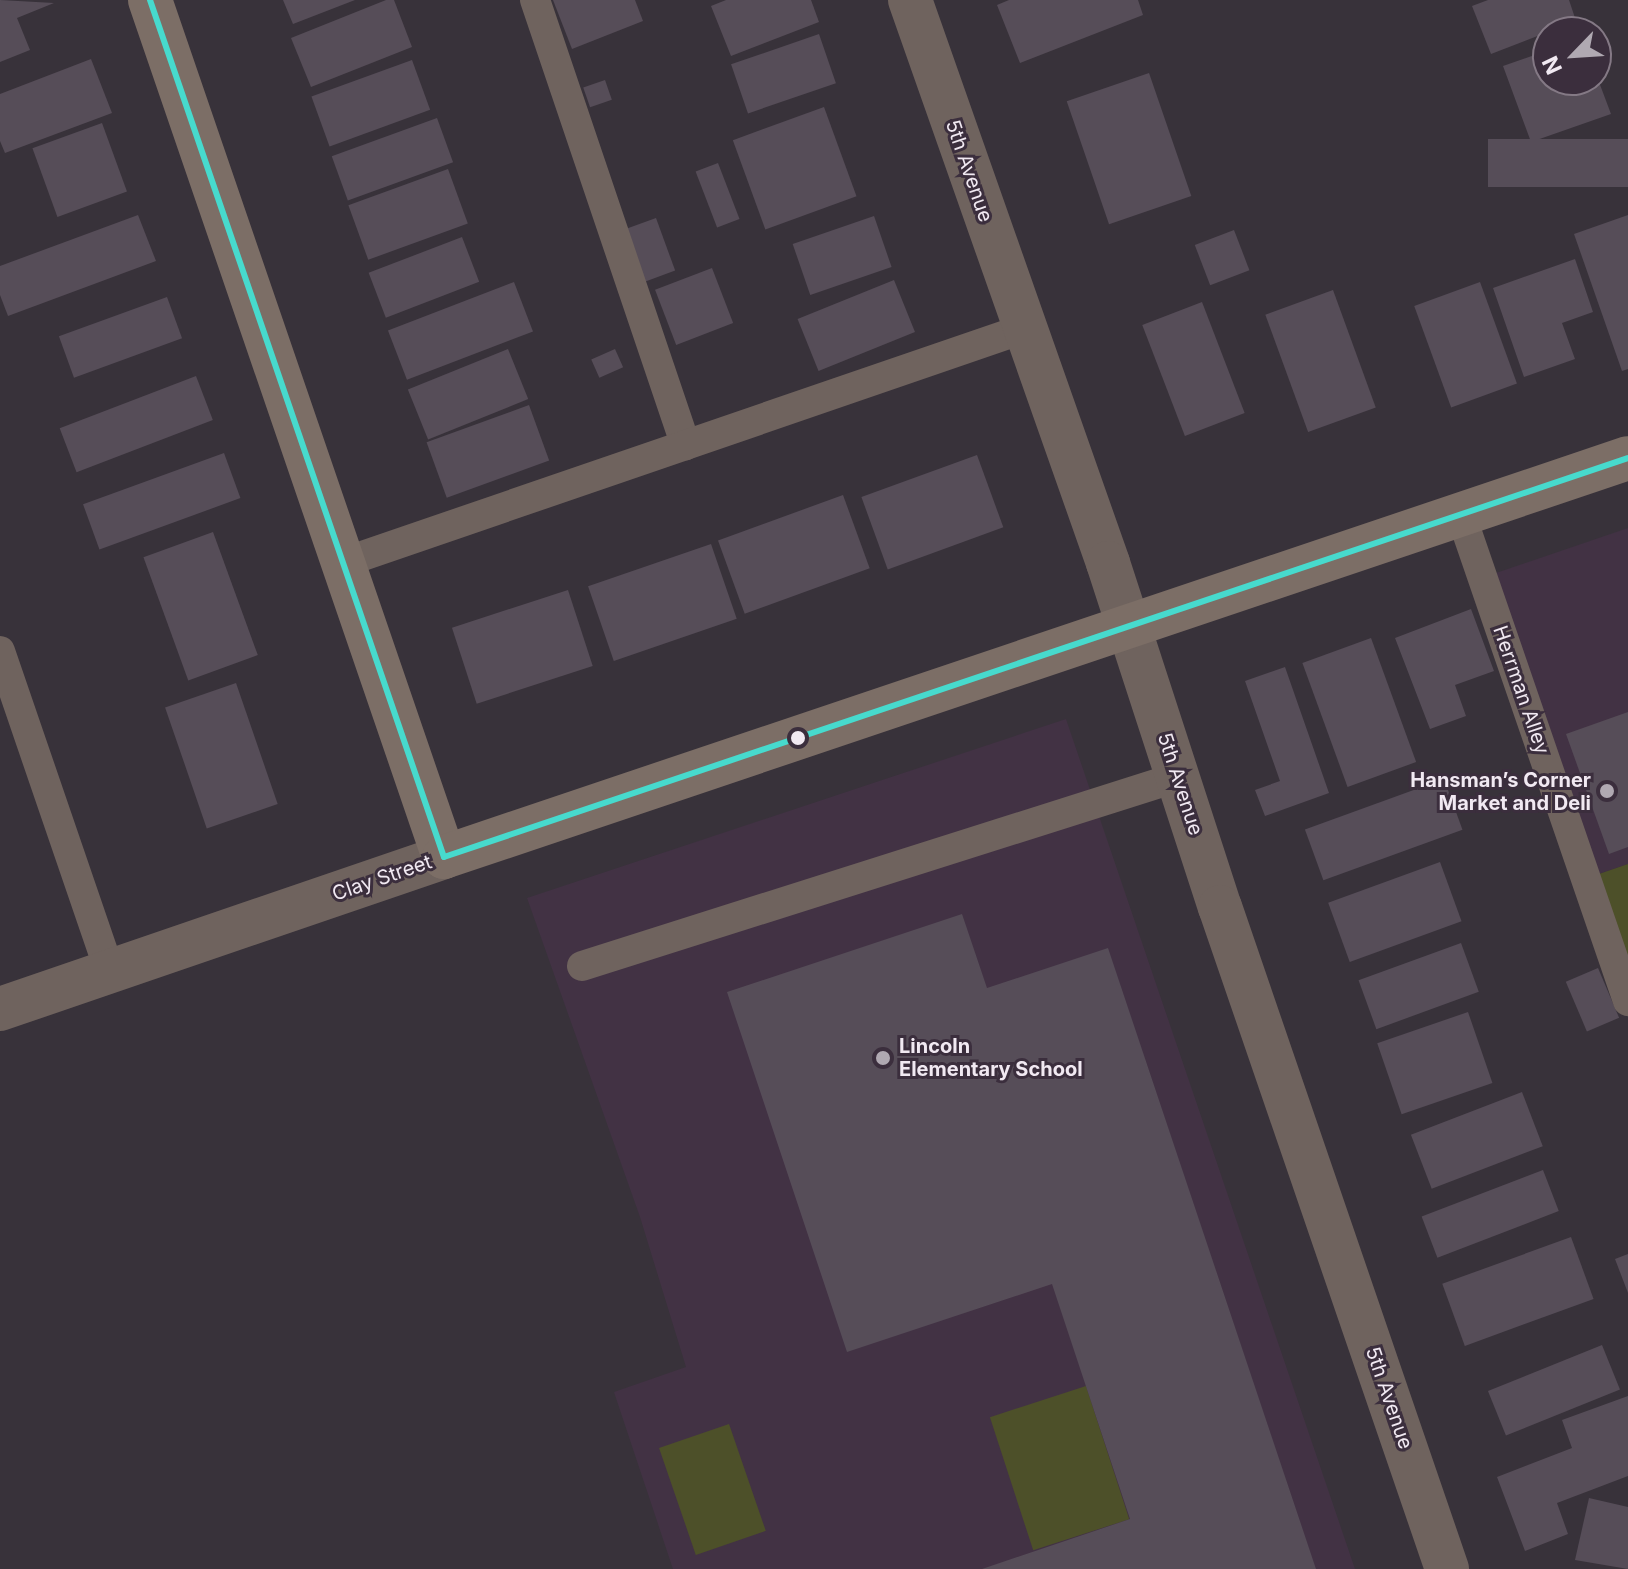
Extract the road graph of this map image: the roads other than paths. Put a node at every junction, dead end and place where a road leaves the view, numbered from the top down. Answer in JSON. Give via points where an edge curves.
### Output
{"nodes":[{"id":1,"x":150,"y":0,"type":"edge"},
{"id":2,"x":535,"y":0,"type":"edge"},
{"id":3,"x":910,"y":0,"type":"edge"},
{"id":4,"x":1023,"y":329,"type":"junction"},
{"id":5,"x":686,"y":445,"type":"junction"},
{"id":6,"x":1628,"y":458,"type":"edge"},
{"id":7,"x":1461,"y":515,"type":"junction"},
{"id":8,"x":342,"y":563,"type":"junction"},
{"id":9,"x":1129,"y":627,"type":"junction"},
{"id":10,"x":0,"y":651,"type":"edge"},
{"id":11,"x":1178,"y":777,"type":"junction"},
{"id":12,"x":444,"y":857,"type":"junction"},
{"id":13,"x":582,"y":966,"type":"dead end"},
{"id":14,"x":110,"y":972,"type":"junction"},
{"id":15,"x":1628,"y":1001,"type":"edge"},
{"id":16,"x":0,"y":1009,"type":"edge"},
{"id":17,"x":1447,"y":1569,"type":"edge"}],
"edges":[{"from":1,"to":8,"type":"street"},
{"from":2,"to":5,"type":"lane"},
{"from":3,"to":4,"type":"street","name":"5th Avenue"},
{"from":4,"to":5,"type":"lane"},
{"from":4,"to":9,"type":"street","name":"5th Avenue"},
{"from":5,"to":8,"type":"lane"},
{"from":6,"to":7,"type":"street","name":"Clay Street"},
{"from":7,"to":9,"type":"street","name":"Clay Street"},
{"from":7,"to":15,"type":"lane","name":"Herrman Alley"},
{"from":8,"to":12,"type":"street"},
{"from":9,"to":11,"type":"street","name":"5th Avenue"},
{"from":9,"to":12,"type":"street","name":"Clay Street"},
{"from":10,"to":14,"type":"lane"},
{"from":11,"to":13,"type":"lane"},
{"from":11,"to":17,"type":"street","name":"5th Avenue"},
{"from":12,"to":14,"type":"street","name":"Clay Street"},
{"from":14,"to":16,"type":"street","name":"Clay Street"}]}
